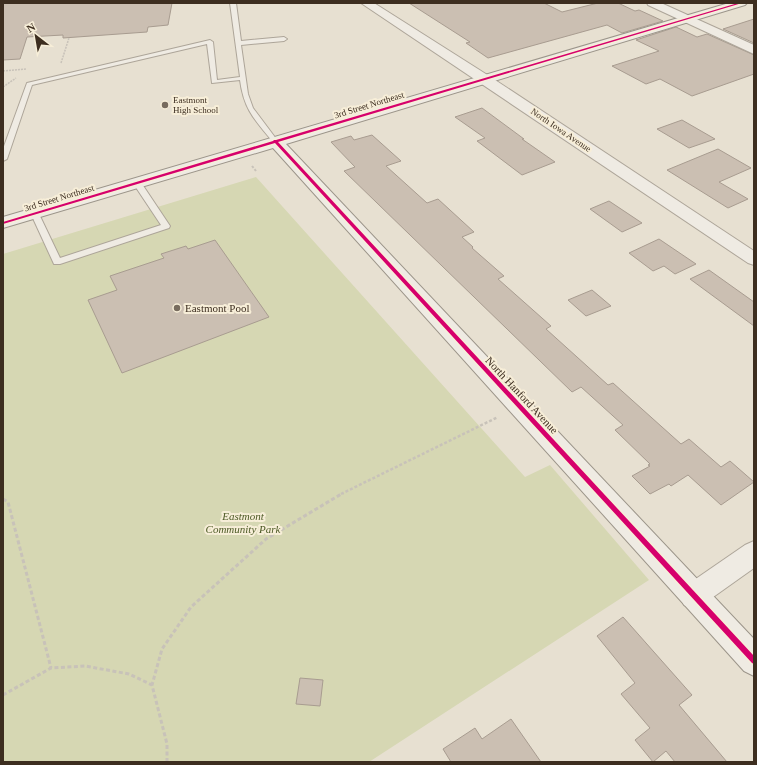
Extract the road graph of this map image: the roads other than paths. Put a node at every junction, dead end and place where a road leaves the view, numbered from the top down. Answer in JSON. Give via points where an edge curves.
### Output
{"nodes":[{"id":1,"x":233,"y":3,"type":"edge"},
{"id":2,"x":366,"y":3,"type":"edge"},
{"id":3,"x":652,"y":3,"type":"edge"},
{"id":4,"x":741,"y":3,"type":"edge"},
{"id":5,"x":686,"y":19,"type":"junction"},
{"id":6,"x":284,"y":39,"type":"dead end"},
{"id":7,"x":239,"y":43,"type":"junction"},
{"id":8,"x":754,"y":50,"type":"edge"},
{"id":9,"x":243,"y":78,"type":"junction"},
{"id":10,"x":484,"y":79,"type":"junction"},
{"id":11,"x":275,"y":141,"type":"junction"},
{"id":12,"x":3,"y":159,"type":"edge"},
{"id":13,"x":137,"y":183,"type":"junction"},
{"id":14,"x":35,"y":214,"type":"junction"},
{"id":15,"x":3,"y":224,"type":"edge"},
{"id":16,"x":754,"y":259,"type":"edge"},
{"id":17,"x":754,"y":553,"type":"edge"},
{"id":18,"x":693,"y":596,"type":"junction"},
{"id":19,"x":754,"y":661,"type":"edge"}],
"edges":[{"from":1,"to":7,"type":"lane"},
{"from":2,"to":10,"type":"street","name":"North Iowa Avenue"},
{"from":3,"to":5,"type":"street"},
{"from":4,"to":5,"type":"street","name":"3rd Street Northeast"},
{"from":5,"to":8,"type":"street"},
{"from":5,"to":10,"type":"street","name":"3rd Street Northeast"},
{"from":6,"to":7,"type":"lane"},
{"from":7,"to":9,"type":"lane"},
{"from":9,"to":11,"type":"lane","via":[[250,108]]},
{"from":9,"to":12,"type":"lane","via":[[214,82],[210,42],[29,84]]},
{"from":10,"to":11,"type":"street","name":"3rd Street Northeast"},
{"from":10,"to":16,"type":"street","name":"North Iowa Avenue"},
{"from":11,"to":13,"type":"street","name":"3rd Street Northeast"},
{"from":11,"to":18,"type":"street","name":"North Hanford Avenue"},
{"from":13,"to":14,"type":"street","name":"3rd Street Northeast"},
{"from":13,"to":14,"type":"lane","via":[[166,226],[56,262]]},
{"from":14,"to":15,"type":"street","name":"3rd Street Northeast"},
{"from":17,"to":18,"type":"street"},
{"from":18,"to":19,"type":"street","name":"North Hanford Avenue"}]}
